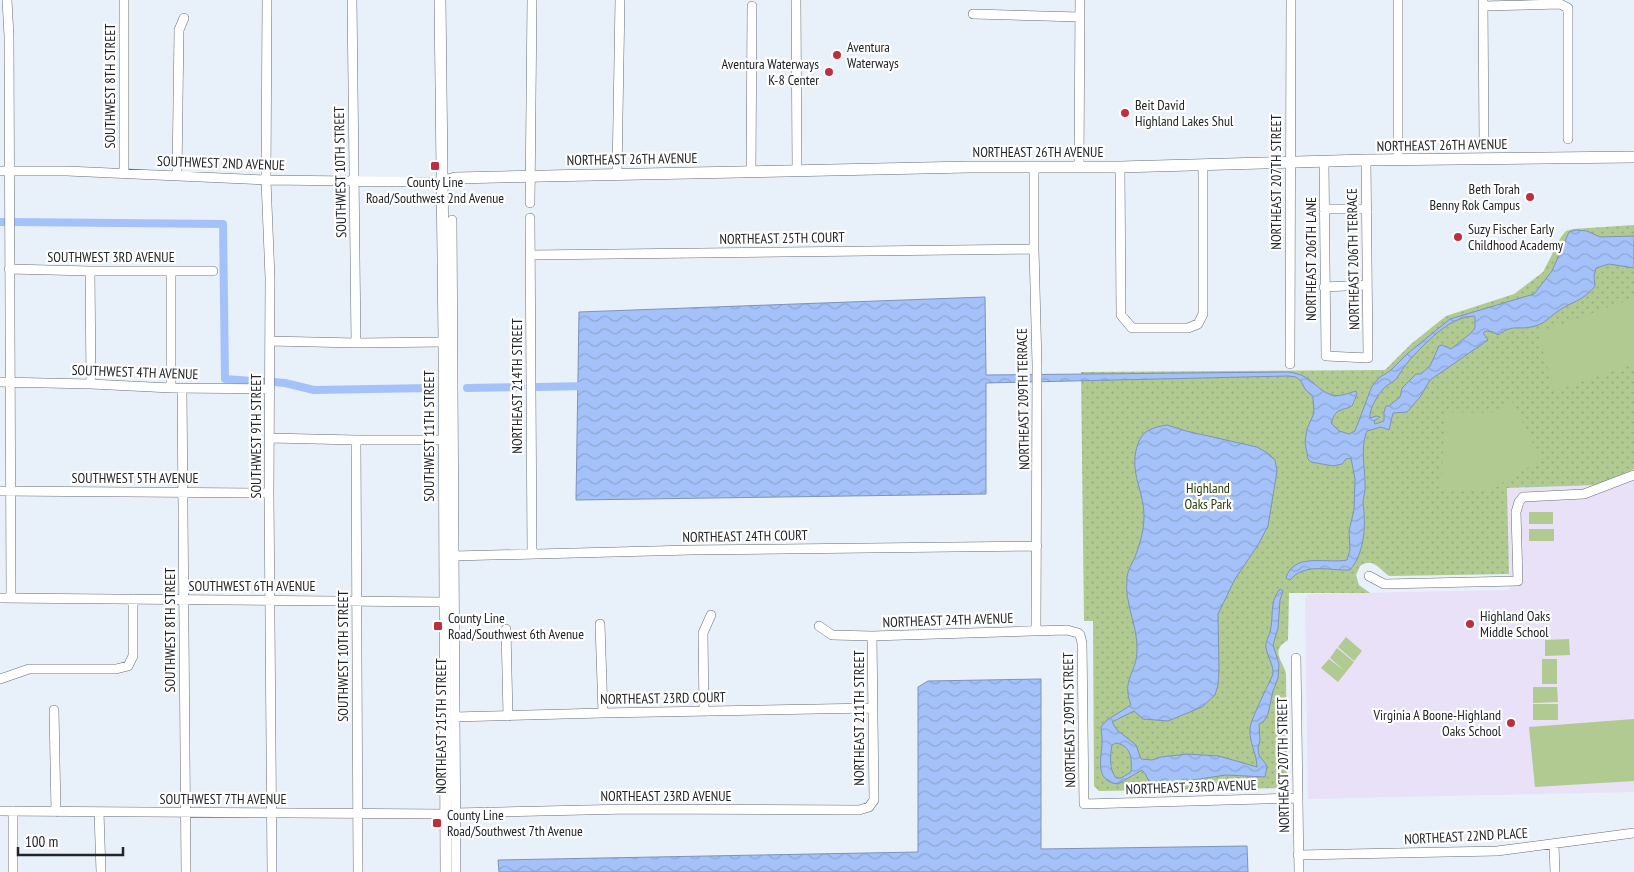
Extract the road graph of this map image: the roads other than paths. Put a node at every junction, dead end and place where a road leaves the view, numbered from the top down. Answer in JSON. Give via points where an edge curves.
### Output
{"nodes":[{"id":1,"x":7,"y":0,"type":"edge"},
{"id":2,"x":124,"y":0,"type":"edge"},
{"id":3,"x":266,"y":0,"type":"edge"},
{"id":4,"x":352,"y":0,"type":"edge"},
{"id":5,"x":440,"y":0,"type":"edge"},
{"id":6,"x":532,"y":0,"type":"edge"},
{"id":7,"x":620,"y":0,"type":"edge"},
{"id":8,"x":796,"y":0,"type":"edge"},
{"id":9,"x":1080,"y":0,"type":"edge"},
{"id":10,"x":1291,"y":0,"type":"edge"},
{"id":11,"x":1398,"y":0,"type":"edge"},
{"id":12,"x":1483,"y":3,"type":"edge"},
{"id":13,"x":752,"y":6,"type":"dead end"},
{"id":14,"x":973,"y":14,"type":"dead end"},
{"id":15,"x":1080,"y":17,"type":"junction"},
{"id":16,"x":184,"y":18,"type":"dead end"},
{"id":17,"x":1568,"y":139,"type":"dead end"},
{"id":18,"x":1484,"y":145,"type":"dead end"},
{"id":19,"x":1634,"y":157,"type":"edge"},
{"id":20,"x":1366,"y":160,"type":"junction"},
{"id":21,"x":1398,"y":160,"type":"junction"},
{"id":22,"x":1324,"y":162,"type":"junction"},
{"id":23,"x":1289,"y":163,"type":"junction"},
{"id":24,"x":1203,"y":165,"type":"junction"},
{"id":25,"x":1034,"y":167,"type":"junction"},
{"id":26,"x":1078,"y":167,"type":"junction"},
{"id":27,"x":1120,"y":167,"type":"junction"},
{"id":28,"x":797,"y":170,"type":"junction"},
{"id":29,"x":4,"y":171,"type":"edge"},
{"id":30,"x":750,"y":172,"type":"junction"},
{"id":31,"x":124,"y":173,"type":"junction"},
{"id":32,"x":617,"y":174,"type":"junction"},
{"id":33,"x":177,"y":175,"type":"junction"},
{"id":34,"x":530,"y":176,"type":"junction"},
{"id":35,"x":266,"y":180,"type":"junction"},
{"id":36,"x":353,"y":181,"type":"junction"},
{"id":37,"x":442,"y":182,"type":"junction"},
{"id":38,"x":530,"y":203,"type":"dead end"},
{"id":39,"x":1324,"y":209,"type":"junction"},
{"id":40,"x":1367,"y":209,"type":"junction"},
{"id":41,"x":530,"y":218,"type":"dead end"},
{"id":42,"x":452,"y":220,"type":"dead end"},
{"id":43,"x":1034,"y":250,"type":"junction"},
{"id":44,"x":530,"y":255,"type":"junction"},
{"id":45,"x":9,"y":269,"type":"junction"},
{"id":46,"x":90,"y":271,"type":"junction"},
{"id":47,"x":171,"y":271,"type":"junction"},
{"id":48,"x":213,"y":271,"type":"dead end"},
{"id":49,"x":5,"y":284,"type":"edge"},
{"id":50,"x":1367,"y":286,"type":"junction"},
{"id":51,"x":1324,"y":287,"type":"junction"},
{"id":52,"x":270,"y":341,"type":"junction"},
{"id":53,"x":444,"y":342,"type":"junction"},
{"id":54,"x":356,"y":343,"type":"junction"},
{"id":55,"x":1326,"y":356,"type":"joint"},
{"id":56,"x":1290,"y":364,"type":"dead end"},
{"id":57,"x":5,"y":382,"type":"edge"},
{"id":58,"x":91,"y":384,"type":"junction"},
{"id":59,"x":172,"y":388,"type":"junction"},
{"id":60,"x":182,"y":388,"type":"junction"},
{"id":61,"x":270,"y":388,"type":"junction"},
{"id":62,"x":270,"y":438,"type":"junction"},
{"id":63,"x":356,"y":440,"type":"junction"},
{"id":64,"x":444,"y":440,"type":"junction"},
{"id":65,"x":1634,"y":475,"type":"edge"},
{"id":66,"x":0,"y":491,"type":"edge"},
{"id":67,"x":10,"y":491,"type":"junction"},
{"id":68,"x":184,"y":492,"type":"junction"},
{"id":69,"x":269,"y":493,"type":"junction"},
{"id":70,"x":1037,"y":546,"type":"junction"},
{"id":71,"x":532,"y":554,"type":"junction"},
{"id":72,"x":454,"y":556,"type":"junction"},
{"id":73,"x":1369,"y":576,"type":"dead end"},
{"id":74,"x":0,"y":598,"type":"edge"},
{"id":75,"x":11,"y":598,"type":"junction"},
{"id":76,"x":134,"y":599,"type":"junction"},
{"id":77,"x":183,"y":600,"type":"junction"},
{"id":78,"x":270,"y":600,"type":"junction"},
{"id":79,"x":356,"y":601,"type":"junction"},
{"id":80,"x":444,"y":602,"type":"junction"},
{"id":81,"x":711,"y":615,"type":"dead end"},
{"id":82,"x":600,"y":624,"type":"dead end"},
{"id":83,"x":819,"y":626,"type":"dead end"},
{"id":84,"x":506,"y":629,"type":"dead end"},
{"id":85,"x":1036,"y":631,"type":"junction"},
{"id":86,"x":1080,"y":635,"type":"joint"},
{"id":87,"x":872,"y":636,"type":"junction"},
{"id":88,"x":1296,"y":658,"type":"dead end"},
{"id":89,"x":0,"y":678,"type":"edge"},
{"id":90,"x":872,"y":708,"type":"junction"},
{"id":91,"x":54,"y":710,"type":"dead end"},
{"id":92,"x":704,"y":712,"type":"junction"},
{"id":93,"x":603,"y":713,"type":"junction"},
{"id":94,"x":508,"y":716,"type":"junction"},
{"id":95,"x":454,"y":717,"type":"junction"},
{"id":96,"x":1298,"y":798,"type":"junction"},
{"id":97,"x":874,"y":800,"type":"joint"},
{"id":98,"x":1084,"y":804,"type":"joint"},
{"id":99,"x":0,"y":812,"type":"edge"},
{"id":100,"x":13,"y":812,"type":"junction"},
{"id":101,"x":56,"y":812,"type":"junction"},
{"id":102,"x":99,"y":812,"type":"junction"},
{"id":103,"x":186,"y":812,"type":"junction"},
{"id":104,"x":272,"y":812,"type":"junction"},
{"id":105,"x":450,"y":814,"type":"junction"},
{"id":106,"x":357,"y":815,"type":"junction"},
{"id":107,"x":1634,"y":833,"type":"edge"},
{"id":108,"x":1554,"y":844,"type":"junction"},
{"id":109,"x":1298,"y":855,"type":"junction"},
{"id":110,"x":13,"y":872,"type":"edge"},
{"id":111,"x":101,"y":872,"type":"edge"},
{"id":112,"x":186,"y":872,"type":"edge"},
{"id":113,"x":272,"y":872,"type":"edge"},
{"id":114,"x":358,"y":872,"type":"edge"},
{"id":115,"x":446,"y":872,"type":"edge"},
{"id":116,"x":456,"y":872,"type":"edge"},
{"id":117,"x":1298,"y":872,"type":"edge"},
{"id":118,"x":1555,"y":872,"type":"edge"}],
"edges":[{"from":1,"to":29,"type":"street","via":[[9,36]]},
{"from":2,"to":31,"type":"street","name":"SOUTHWEST 8TH STREET"},
{"from":3,"to":35,"type":"street","name":"SOUTHWEST 9TH STREET"},
{"from":4,"to":36,"type":"street","name":"SOUTHWEST 10TH STREET"},
{"from":5,"to":37,"type":"street","name":"SOUTHWEST 11TH STREET"},
{"from":6,"to":34,"type":"street"},
{"from":7,"to":32,"type":"street"},
{"from":8,"to":28,"type":"street"},
{"from":9,"to":15,"type":"street"},
{"from":10,"to":23,"type":"street","name":"NORTHEAST 207TH STREET"},
{"from":11,"to":21,"type":"street"},
{"from":12,"to":17,"type":"street","via":[[1567,6]]},
{"from":12,"to":18,"type":"street"},
{"from":13,"to":30,"type":"street"},
{"from":14,"to":15,"type":"street"},
{"from":15,"to":26,"type":"street"},
{"from":16,"to":33,"type":"street","via":[[179,30]]},
{"from":19,"to":21,"type":"street","name":"NORTHEAST 26TH AVENUE"},
{"from":20,"to":21,"type":"street","name":"NORTHEAST 26TH AVENUE"},
{"from":20,"to":22,"type":"street","name":"NORTHEAST 26TH AVENUE"},
{"from":20,"to":40,"type":"street","name":"NORTHEAST 206TH TERRACE"},
{"from":22,"to":23,"type":"street","name":"NORTHEAST 26TH AVENUE"},
{"from":22,"to":39,"type":"street","name":"NORTHEAST 206TH LANE"},
{"from":23,"to":24,"type":"street","name":"NORTHEAST 26TH AVENUE"},
{"from":23,"to":56,"type":"street","name":"NORTHEAST 207TH STREET"},
{"from":24,"to":27,"type":"street","name":"NORTHEAST 26TH AVENUE"},
{"from":24,"to":27,"type":"street","via":[[1203,314],[1198,324],[1188,328],[1132,328],[1121,315]]},
{"from":25,"to":26,"type":"street","name":"NORTHEAST 26TH AVENUE"},
{"from":25,"to":28,"type":"street","name":"NORTHEAST 26TH AVENUE"},
{"from":25,"to":43,"type":"street","name":"NORTHEAST 209TH TERRACE"},
{"from":26,"to":27,"type":"street","name":"NORTHEAST 26TH AVENUE"},
{"from":28,"to":30,"type":"street","name":"NORTHEAST 26TH AVENUE"},
{"from":29,"to":31,"type":"street","name":"SOUTHWEST 2ND AVENUE"},
{"from":29,"to":45,"type":"street"},
{"from":30,"to":32,"type":"street","name":"NORTHEAST 26TH AVENUE"},
{"from":31,"to":33,"type":"street","name":"SOUTHWEST 2ND AVENUE"},
{"from":32,"to":34,"type":"street","name":"NORTHEAST 26TH AVENUE"},
{"from":33,"to":35,"type":"street","name":"SOUTHWEST 2ND AVENUE"},
{"from":34,"to":37,"type":"street","name":"NORTHEAST 26TH AVENUE","via":[[456,178]]},
{"from":34,"to":38,"type":"street"},
{"from":35,"to":36,"type":"street","name":"SOUTHWEST 2ND AVENUE"},
{"from":35,"to":52,"type":"street","name":"SOUTHWEST 9TH STREET"},
{"from":36,"to":37,"type":"street","name":"SOUTHWEST 2ND AVENUE"},
{"from":36,"to":54,"type":"street","name":"SOUTHWEST 10TH STREET"},
{"from":37,"to":53,"type":"street","name":"SOUTHWEST 11TH STREET"},
{"from":39,"to":40,"type":"street"},
{"from":39,"to":51,"type":"street","name":"NORTHEAST 206TH LANE"},
{"from":40,"to":50,"type":"street","name":"NORTHEAST 206TH TERRACE"},
{"from":41,"to":44,"type":"street","name":"NORTHEAST 214TH STREET"},
{"from":42,"to":72,"type":"street","name":"NORTHEAST 215TH STREET"},
{"from":43,"to":44,"type":"street","name":"NORTHEAST 25TH COURT"},
{"from":43,"to":70,"type":"street","name":"NORTHEAST 209TH TERRACE"},
{"from":44,"to":71,"type":"street","name":"NORTHEAST 214TH STREET"},
{"from":45,"to":46,"type":"street","name":"SOUTHWEST 3RD AVENUE"},
{"from":45,"to":49,"type":"street"},
{"from":46,"to":47,"type":"street","name":"SOUTHWEST 3RD AVENUE"},
{"from":46,"to":58,"type":"street"},
{"from":47,"to":48,"type":"street","name":"SOUTHWEST 3RD AVENUE"},
{"from":47,"to":59,"type":"street"},
{"from":49,"to":57,"type":"street"},
{"from":50,"to":51,"type":"street"},
{"from":50,"to":55,"type":"street","name":"NORTHEAST 206TH TERRACE","via":[[1368,358]]},
{"from":51,"to":55,"type":"street","name":"NORTHEAST 206TH LANE"},
{"from":52,"to":54,"type":"street"},
{"from":52,"to":61,"type":"street","name":"SOUTHWEST 9TH STREET"},
{"from":53,"to":54,"type":"street"},
{"from":53,"to":64,"type":"street","name":"SOUTHWEST 11TH STREET"},
{"from":57,"to":58,"type":"street","name":"SOUTHWEST 4TH AVENUE"},
{"from":57,"to":67,"type":"street"},
{"from":58,"to":59,"type":"street","name":"SOUTHWEST 4TH AVENUE"},
{"from":59,"to":60,"type":"street","name":"SOUTHWEST 4TH AVENUE"},
{"from":60,"to":61,"type":"street","name":"SOUTHWEST 4TH AVENUE"},
{"from":60,"to":68,"type":"street","name":"SOUTHWEST 8TH STREET"},
{"from":61,"to":62,"type":"street","name":"SOUTHWEST 9TH STREET"},
{"from":62,"to":63,"type":"street"},
{"from":62,"to":69,"type":"street","name":"SOUTHWEST 9TH STREET"},
{"from":63,"to":64,"type":"street"},
{"from":63,"to":79,"type":"street","name":"SOUTHWEST 10TH STREET"},
{"from":64,"to":80,"type":"street","name":"SOUTHWEST 11TH STREET"},
{"from":65,"to":73,"type":"street","via":[[1584,494],[1523,497],[1516,512],[1518,581],[1384,584]]},
{"from":66,"to":67,"type":"street","name":"SOUTHWEST 5TH AVENUE"},
{"from":67,"to":68,"type":"street","name":"SOUTHWEST 5TH AVENUE"},
{"from":67,"to":75,"type":"street"},
{"from":68,"to":69,"type":"street","name":"SOUTHWEST 5TH AVENUE"},
{"from":68,"to":77,"type":"street","name":"SOUTHWEST 8TH STREET"},
{"from":69,"to":78,"type":"street","name":"SOUTHWEST 9TH STREET"},
{"from":70,"to":71,"type":"street","name":"NORTHEAST 24TH COURT"},
{"from":70,"to":85,"type":"street","name":"NORTHEAST 209TH TERRACE"},
{"from":71,"to":72,"type":"street","name":"NORTHEAST 24TH COURT"},
{"from":72,"to":95,"type":"street","name":"NORTHEAST 215TH STREET"},
{"from":74,"to":75,"type":"street","name":"SOUTHWEST 6TH AVENUE"},
{"from":75,"to":76,"type":"street","name":"SOUTHWEST 6TH AVENUE"},
{"from":76,"to":77,"type":"street","name":"SOUTHWEST 6TH AVENUE"},
{"from":76,"to":89,"type":"street","via":[[133,656],[128,666],[116,669],[29,669]]},
{"from":77,"to":78,"type":"street","name":"SOUTHWEST 6TH AVENUE"},
{"from":77,"to":103,"type":"street","name":"SOUTHWEST 8TH STREET"},
{"from":78,"to":79,"type":"street","name":"SOUTHWEST 6TH AVENUE"},
{"from":78,"to":104,"type":"street","name":"SOUTHWEST 9TH STREET"},
{"from":79,"to":80,"type":"street","name":"SOUTHWEST 6TH AVENUE"},
{"from":79,"to":106,"type":"street","name":"SOUTHWEST 10TH STREET"},
{"from":80,"to":105,"type":"street","name":"SOUTHWEST 11TH STREET"},
{"from":81,"to":92,"type":"street","via":[[704,633]]},
{"from":82,"to":93,"type":"street"},
{"from":83,"to":87,"type":"street","name":"NORTHEAST 24TH AVENUE","via":[[832,635]]},
{"from":84,"to":94,"type":"street"},
{"from":85,"to":86,"type":"street","name":"NORTHEAST 24TH AVENUE","via":[[1067,630]]},
{"from":85,"to":87,"type":"street","name":"NORTHEAST 24TH AVENUE"},
{"from":86,"to":98,"type":"street","name":"NORTHEAST 209TH STREET"},
{"from":87,"to":90,"type":"street","name":"NORTHEAST 211TH STREET"},
{"from":88,"to":96,"type":"street","name":"NORTHEAST 207TH STREET"},
{"from":90,"to":92,"type":"street","name":"NORTHEAST 23RD COURT"},
{"from":90,"to":97,"type":"street","name":"NORTHEAST 211TH STREET"},
{"from":91,"to":101,"type":"street"},
{"from":92,"to":93,"type":"street","name":"NORTHEAST 23RD COURT"},
{"from":93,"to":94,"type":"street","name":"NORTHEAST 23RD COURT"},
{"from":94,"to":95,"type":"street","name":"NORTHEAST 23RD COURT"},
{"from":95,"to":105,"type":"street","name":"NORTHEAST 215TH STREET"},
{"from":96,"to":98,"type":"street","name":"NORTHEAST 23RD AVENUE"},
{"from":96,"to":109,"type":"street","name":"NORTHEAST 207TH STREET"},
{"from":97,"to":105,"type":"street","name":"NORTHEAST 23RD AVENUE","via":[[869,808],[859,810],[629,808]]},
{"from":99,"to":100,"type":"street","name":"SOUTHWEST 7TH AVENUE"},
{"from":100,"to":101,"type":"street","name":"SOUTHWEST 7TH AVENUE"},
{"from":100,"to":110,"type":"street"},
{"from":101,"to":102,"type":"street","name":"SOUTHWEST 7TH AVENUE"},
{"from":102,"to":103,"type":"street","name":"SOUTHWEST 7TH AVENUE"},
{"from":102,"to":111,"type":"street"},
{"from":103,"to":104,"type":"street","name":"SOUTHWEST 7TH AVENUE"},
{"from":103,"to":112,"type":"street","name":"SOUTHWEST 8TH STREET"},
{"from":104,"to":106,"type":"street","name":"SOUTHWEST 7TH AVENUE"},
{"from":104,"to":113,"type":"street","name":"SOUTHWEST 9TH STREET"},
{"from":105,"to":106,"type":"street","name":"SOUTHWEST 7TH AVENUE"},
{"from":105,"to":115,"type":"street","name":"SOUTHWEST 11TH STREET"},
{"from":105,"to":116,"type":"street","name":"NORTHEAST 215TH STREET"},
{"from":106,"to":114,"type":"street","name":"SOUTHWEST 10TH STREET"},
{"from":107,"to":108,"type":"street","name":"NORTHEAST 22ND PLACE"},
{"from":108,"to":109,"type":"street","name":"NORTHEAST 22ND PLACE","via":[[1497,850]]},
{"from":108,"to":118,"type":"street"},
{"from":109,"to":117,"type":"street","name":"NORTHEAST 207TH STREET"}]}
